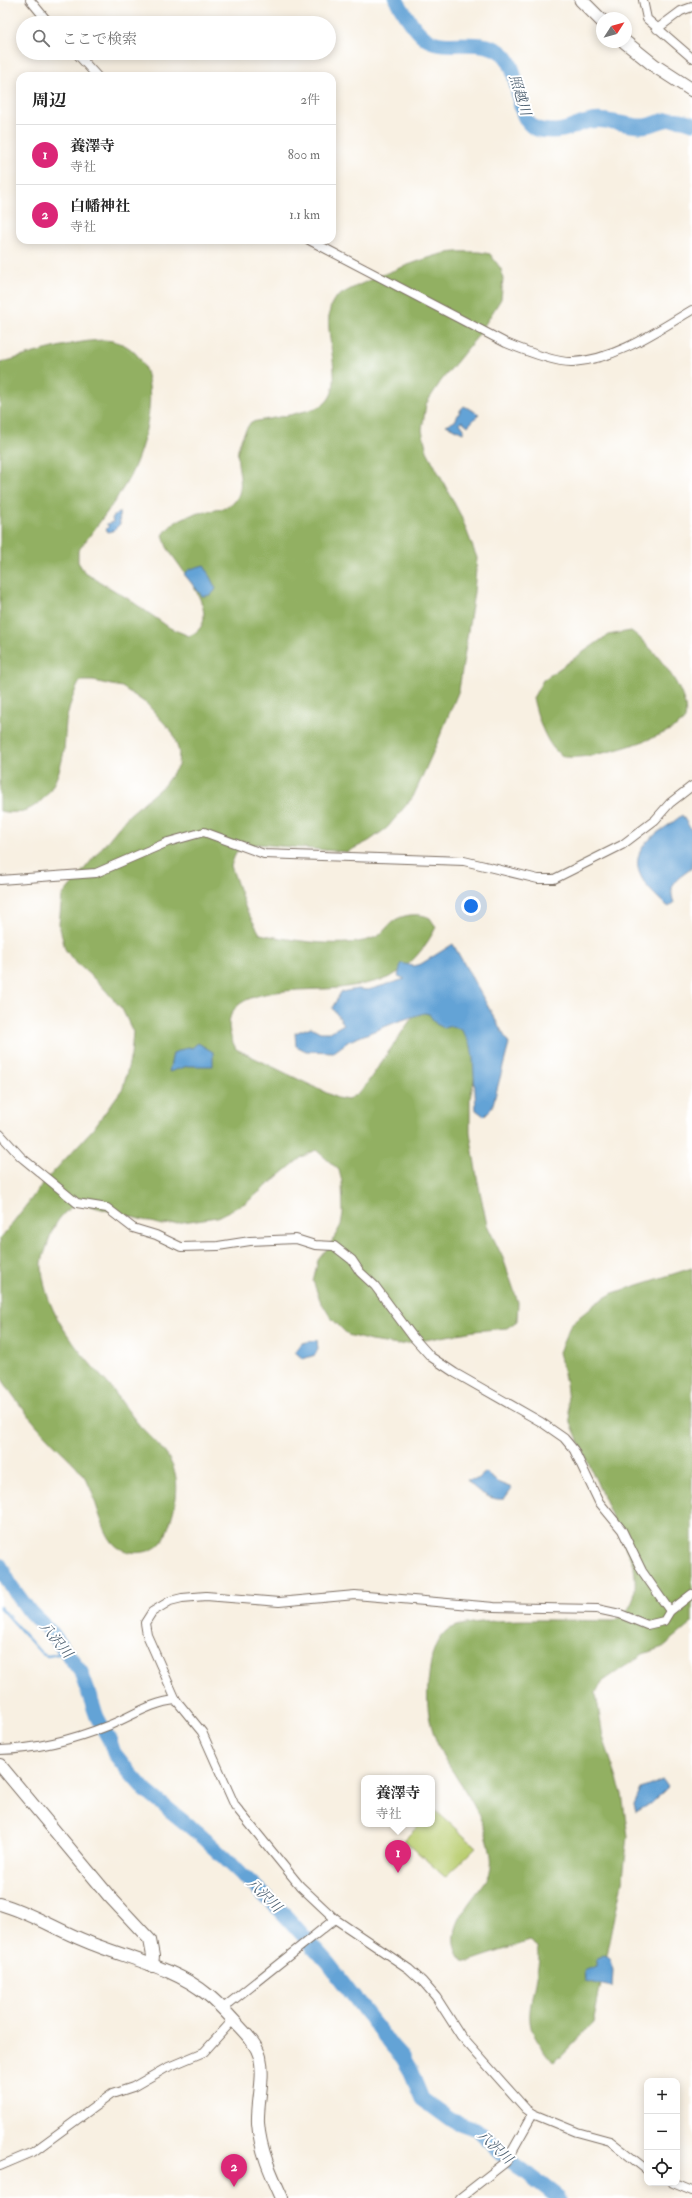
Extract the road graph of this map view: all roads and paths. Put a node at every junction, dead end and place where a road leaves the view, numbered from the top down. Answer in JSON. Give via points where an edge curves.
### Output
{"nodes":[{"id":1,"x":30,"y":0,"type":"edge"},
{"id":2,"x":581,"y":0,"type":"edge"},
{"id":3,"x":643,"y":0,"type":"edge"},
{"id":4,"x":692,"y":7,"type":"edge"},
{"id":5,"x":596,"y":15,"type":"edge"},
{"id":6,"x":43,"y":16,"type":"edge"},
{"id":7,"x":657,"y":29,"type":"junction"},
{"id":8,"x":632,"y":48,"type":"edge"},
{"id":9,"x":692,"y":58,"type":"edge"},
{"id":10,"x":82,"y":60,"type":"edge"},
{"id":11,"x":93,"y":72,"type":"edge"},
{"id":12,"x":692,"y":90,"type":"edge"},
{"id":13,"x":318,"y":244,"type":"edge"},
{"id":14,"x":692,"y":310,"type":"edge"},
{"id":15,"x":692,"y":786,"type":"edge"},
{"id":16,"x":0,"y":880,"type":"edge"},
{"id":17,"x":0,"y":1134,"type":"edge"},
{"id":18,"x":692,"y":1594,"type":"edge"},
{"id":19,"x":670,"y":1611,"type":"junction"},
{"id":20,"x":176,"y":1700,"type":"junction"},
{"id":21,"x":0,"y":1750,"type":"edge"},
{"id":22,"x":0,"y":1764,"type":"edge"},
{"id":23,"x":0,"y":1904,"type":"edge"},
{"id":24,"x":335,"y":1919,"type":"junction"},
{"id":25,"x":152,"y":1966,"type":"junction"},
{"id":26,"x":222,"y":2009,"type":"junction"},
{"id":27,"x":233,"y":2020,"type":"junction"},
{"id":28,"x":532,"y":2114,"type":"junction"},
{"id":29,"x":0,"y":2166,"type":"edge"},
{"id":30,"x":644,"y":2168,"type":"edge"},
{"id":31,"x":680,"y":2186,"type":"edge"},
{"id":32,"x":692,"y":2191,"type":"edge"},
{"id":33,"x":282,"y":2198,"type":"edge"},
{"id":34,"x":460,"y":2198,"type":"edge"}],
"edges":[{"from":1,"to":6,"type":"street"},
{"from":2,"to":5,"type":"main road"},
{"from":3,"to":7,"type":"street","via":[[647,19]]},
{"from":4,"to":7,"type":"street","via":[[681,11]]},
{"from":7,"to":9,"type":"street"},
{"from":8,"to":12,"type":"main road"},
{"from":10,"to":11,"type":"street"},
{"from":13,"to":14,"type":"street","via":[[506,343],[534,354],[572,362],[615,353]]},
{"from":15,"to":16,"type":"street","via":[[670,803],[655,820],[622,845],[554,879],[538,879],[464,861],[264,854],[204,832],[168,842],[96,872]]},
{"from":17,"to":19,"type":"street","via":[[21,1157],[77,1203],[107,1208],[133,1228],[181,1247],[296,1239],[316,1245],[334,1246],[352,1260],[375,1286],[431,1357],[564,1438],[574,1450],[599,1502],[622,1530],[642,1571]]},
{"from":18,"to":19,"type":"street"},
{"from":19,"to":20,"type":"street","via":[[664,1622],[647,1625],[620,1614],[597,1609],[494,1607],[355,1595],[279,1602],[206,1596],[182,1598],[170,1601],[152,1612],[145,1623],[147,1635]]},
{"from":20,"to":21,"type":"street","via":[[162,1701],[92,1732],[29,1749]]},
{"from":20,"to":24,"type":"street","via":[[202,1732],[235,1806],[300,1886]]},
{"from":22,"to":25,"type":"street","via":[[109,1896],[150,1940]]},
{"from":23,"to":25,"type":"street","via":[[104,1949]]},
{"from":24,"to":26,"type":"street"},
{"from":24,"to":28,"type":"street","via":[[409,1969],[423,1982],[461,2036]]},
{"from":25,"to":26,"type":"street","via":[[192,1984]]},
{"from":26,"to":27,"type":"street"},
{"from":27,"to":29,"type":"street","via":[[204,2052],[166,2068],[133,2087],[112,2094],[33,2152]]},
{"from":27,"to":33,"type":"street","via":[[253,2041],[260,2056],[258,2122],[261,2142]]},
{"from":28,"to":30,"type":"street","via":[[577,2132],[610,2141]]},
{"from":28,"to":34,"type":"street","via":[[506,2162]]},
{"from":31,"to":32,"type":"street"}]}
